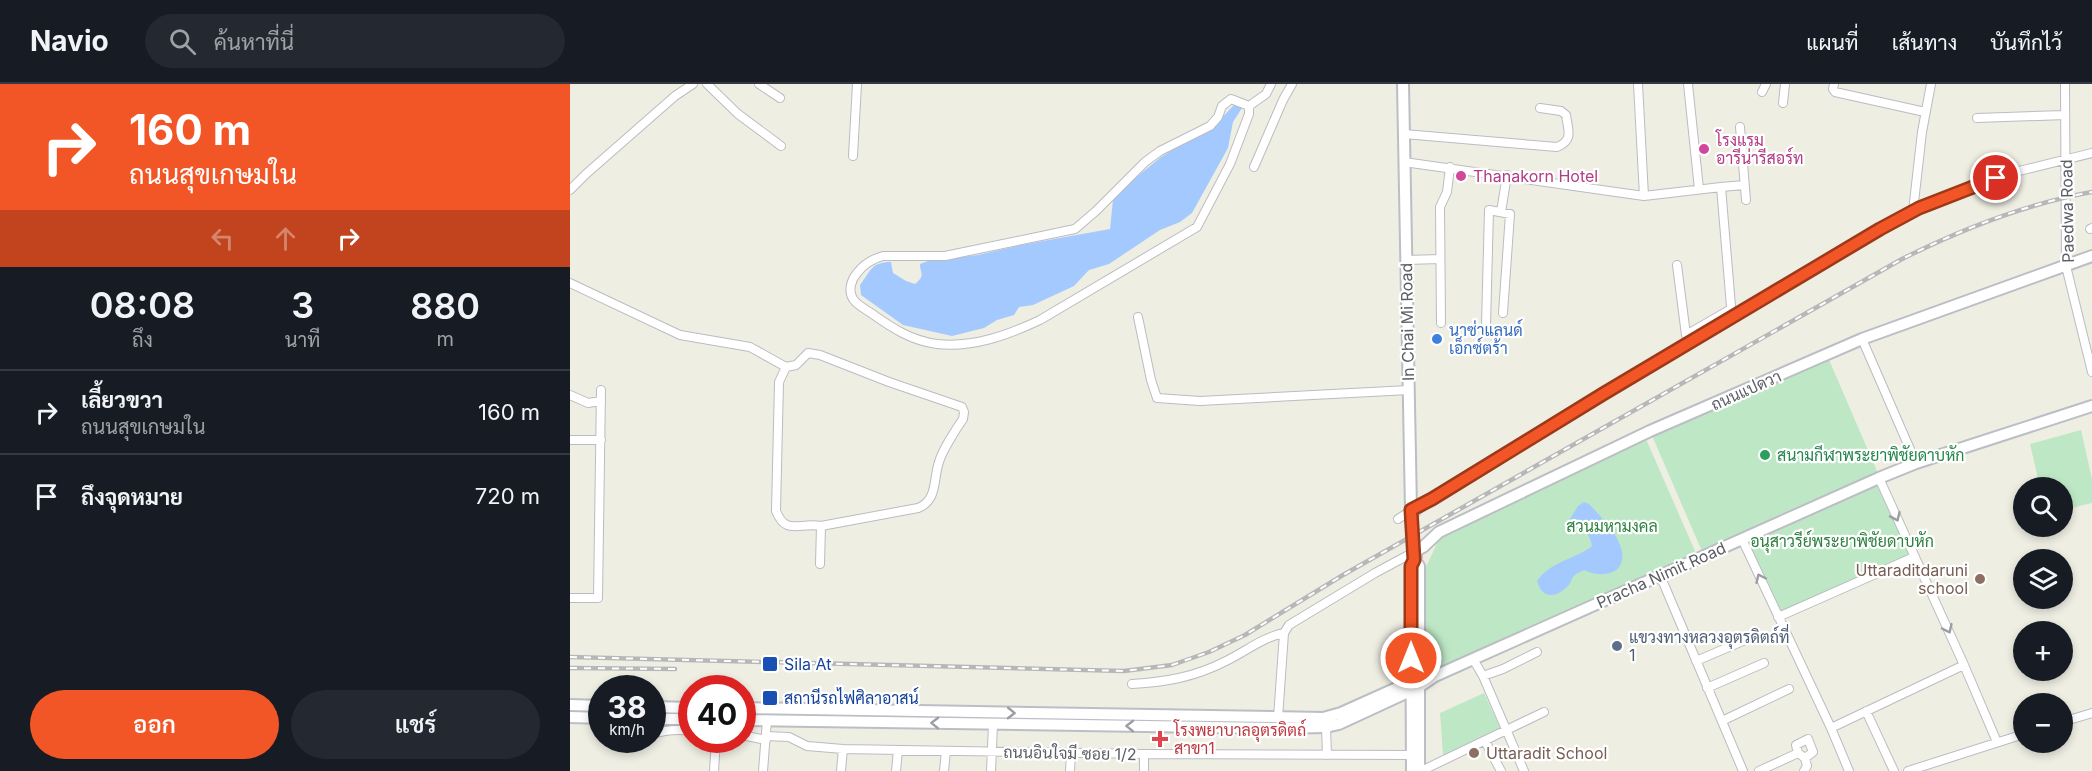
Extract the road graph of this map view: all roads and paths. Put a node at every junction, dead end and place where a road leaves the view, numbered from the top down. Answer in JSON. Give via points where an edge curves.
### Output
{"nodes":[{"id":1,"x":693,"y":84,"type":"edge"},
{"id":2,"x":707,"y":84,"type":"edge"},
{"id":3,"x":759,"y":84,"type":"edge"},
{"id":4,"x":857,"y":84,"type":"edge"},
{"id":5,"x":1271,"y":84,"type":"edge"},
{"id":6,"x":1292,"y":84,"type":"edge"},
{"id":7,"x":1403,"y":84,"type":"edge"},
{"id":8,"x":1638,"y":84,"type":"edge"},
{"id":9,"x":1688,"y":84,"type":"edge"},
{"id":10,"x":1766,"y":84,"type":"edge"},
{"id":11,"x":1785,"y":84,"type":"edge"},
{"id":12,"x":1834,"y":84,"type":"edge"},
{"id":13,"x":1931,"y":84,"type":"edge"},
{"id":14,"x":2065,"y":84,"type":"edge"},
{"id":15,"x":1761,"y":92,"type":"dead end"},
{"id":16,"x":780,"y":98,"type":"dead end"},
{"id":17,"x":1783,"y":103,"type":"dead end"},
{"id":18,"x":1249,"y":106,"type":"junction"},
{"id":19,"x":1540,"y":108,"type":"dead end"},
{"id":20,"x":1925,"y":112,"type":"junction"},
{"id":21,"x":2066,"y":115,"type":"junction"},
{"id":22,"x":1977,"y":118,"type":"dead end"},
{"id":23,"x":1740,"y":127,"type":"dead end"},
{"id":24,"x":1404,"y":134,"type":"junction"},
{"id":25,"x":781,"y":146,"type":"dead end"},
{"id":26,"x":2092,"y":153,"type":"edge"},
{"id":27,"x":853,"y":156,"type":"dead end"},
{"id":28,"x":2066,"y":158,"type":"junction"},
{"id":29,"x":1404,"y":162,"type":"junction"},
{"id":30,"x":1254,"y":167,"type":"dead end"},
{"id":31,"x":1450,"y":167,"type":"junction"},
{"id":32,"x":1506,"y":176,"type":"junction"},
{"id":33,"x":1744,"y":185,"type":"junction"},
{"id":34,"x":1721,"y":187,"type":"junction"},
{"id":35,"x":1699,"y":189,"type":"junction"},
{"id":36,"x":570,"y":190,"type":"edge"},
{"id":37,"x":1644,"y":196,"type":"junction"},
{"id":38,"x":1746,"y":200,"type":"dead end"},
{"id":39,"x":1913,"y":211,"type":"junction"},
{"id":40,"x":1501,"y":213,"type":"junction"},
{"id":41,"x":2092,"y":256,"type":"edge"},
{"id":42,"x":1440,"y":259,"type":"junction"},
{"id":43,"x":1406,"y":260,"type":"junction"},
{"id":44,"x":1677,"y":266,"type":"dead end"},
{"id":45,"x":2066,"y":266,"type":"junction"},
{"id":46,"x":570,"y":283,"type":"edge"},
{"id":47,"x":1731,"y":309,"type":"junction"},
{"id":48,"x":1503,"y":314,"type":"dead end"},
{"id":49,"x":1138,"y":317,"type":"dead end"},
{"id":50,"x":1732,"y":318,"type":"junction"},
{"id":51,"x":1440,"y":323,"type":"dead end"},
{"id":52,"x":1486,"y":325,"type":"dead end"},
{"id":53,"x":1862,"y":339,"type":"junction"},
{"id":54,"x":786,"y":368,"type":"junction"},
{"id":55,"x":2092,"y":372,"type":"edge"},
{"id":56,"x":602,"y":390,"type":"dead end"},
{"id":57,"x":1409,"y":390,"type":"junction"},
{"id":58,"x":570,"y":395,"type":"edge"},
{"id":59,"x":601,"y":401,"type":"junction"},
{"id":60,"x":2092,"y":406,"type":"edge"},
{"id":61,"x":570,"y":440,"type":"edge"},
{"id":62,"x":601,"y":440,"type":"junction"},
{"id":63,"x":1916,"y":463,"type":"junction"},
{"id":64,"x":1879,"y":478,"type":"junction"},
{"id":65,"x":1432,"y":499,"type":"junction"},
{"id":66,"x":1411,"y":510,"type":"junction"},
{"id":67,"x":1398,"y":519,"type":"dead end"},
{"id":68,"x":821,"y":526,"type":"junction"},
{"id":69,"x":1742,"y":539,"type":"junction"},
{"id":70,"x":1418,"y":549,"type":"junction"},
{"id":71,"x":1914,"y":557,"type":"junction"},
{"id":72,"x":820,"y":564,"type":"dead end"},
{"id":73,"x":1660,"y":575,"type":"junction"},
{"id":74,"x":570,"y":598,"type":"edge"},
{"id":75,"x":1778,"y":617,"type":"junction"},
{"id":76,"x":1284,"y":633,"type":"junction"},
{"id":77,"x":1743,"y":641,"type":"dead end"},
{"id":78,"x":1537,"y":652,"type":"dead end"},
{"id":79,"x":1473,"y":659,"type":"junction"},
{"id":80,"x":1696,"y":661,"type":"junction"},
{"id":81,"x":1764,"y":663,"type":"dead end"},
{"id":82,"x":1964,"y":665,"type":"junction"},
{"id":83,"x":1483,"y":676,"type":"junction"},
{"id":84,"x":1132,"y":684,"type":"dead end"},
{"id":85,"x":1415,"y":684,"type":"junction"},
{"id":86,"x":1707,"y":688,"type":"junction"},
{"id":87,"x":1789,"y":689,"type":"dead end"},
{"id":88,"x":570,"y":705,"type":"edge"},
{"id":89,"x":588,"y":706,"type":"edge"},
{"id":90,"x":756,"y":709,"type":"edge"},
{"id":91,"x":1866,"y":711,"type":"junction"},
{"id":92,"x":1544,"y":712,"type":"dead end"},
{"id":93,"x":2092,"y":713,"type":"edge"},
{"id":94,"x":841,"y":716,"type":"junction"},
{"id":95,"x":570,"y":717,"type":"edge"},
{"id":96,"x":588,"y":718,"type":"edge"},
{"id":97,"x":1278,"y":718,"type":"junction"},
{"id":98,"x":2073,"y":719,"type":"edge"},
{"id":99,"x":756,"y":720,"type":"edge"},
{"id":100,"x":767,"y":720,"type":"junction"},
{"id":101,"x":1722,"y":722,"type":"junction"},
{"id":102,"x":993,"y":724,"type":"junction"},
{"id":103,"x":1326,"y":727,"type":"junction"},
{"id":104,"x":1831,"y":728,"type":"junction"},
{"id":105,"x":1506,"y":731,"type":"junction"},
{"id":106,"x":2013,"y":737,"type":"edge"},
{"id":107,"x":766,"y":738,"type":"junction"},
{"id":108,"x":756,"y":739,"type":"edge"},
{"id":109,"x":1485,"y":741,"type":"junction"},
{"id":110,"x":1997,"y":742,"type":"junction"},
{"id":111,"x":843,"y":749,"type":"junction"},
{"id":112,"x":898,"y":750,"type":"junction"},
{"id":113,"x":946,"y":751,"type":"junction"},
{"id":114,"x":992,"y":751,"type":"junction"},
{"id":115,"x":715,"y":753,"type":"edge"},
{"id":116,"x":1071,"y":753,"type":"junction"},
{"id":117,"x":1144,"y":754,"type":"junction"},
{"id":118,"x":1327,"y":755,"type":"junction"},
{"id":119,"x":1412,"y":755,"type":"junction"},
{"id":120,"x":714,"y":771,"type":"edge"},
{"id":121,"x":763,"y":771,"type":"edge"},
{"id":122,"x":841,"y":771,"type":"edge"},
{"id":123,"x":896,"y":771,"type":"edge"},
{"id":124,"x":944,"y":771,"type":"edge"},
{"id":125,"x":991,"y":771,"type":"edge"},
{"id":126,"x":1070,"y":771,"type":"edge"},
{"id":127,"x":1144,"y":771,"type":"edge"},
{"id":128,"x":1412,"y":771,"type":"edge"},
{"id":129,"x":1420,"y":771,"type":"edge"},
{"id":130,"x":1501,"y":771,"type":"edge"},
{"id":131,"x":1524,"y":771,"type":"edge"},
{"id":132,"x":1743,"y":771,"type":"edge"},
{"id":133,"x":1759,"y":771,"type":"edge"},
{"id":134,"x":1804,"y":771,"type":"edge"},
{"id":135,"x":1848,"y":771,"type":"edge"},
{"id":136,"x":1894,"y":771,"type":"edge"},
{"id":137,"x":1908,"y":771,"type":"edge"}],
"edges":[{"from":1,"to":36,"type":"street"},
{"from":2,"to":25,"type":"street","via":[[738,114]]},
{"from":3,"to":16,"type":"street"},
{"from":4,"to":27,"type":"street"},
{"from":5,"to":18,"type":"street","via":[[1266,94]]},
{"from":6,"to":30,"type":"street"},
{"from":7,"to":24,"type":"main road","name":"In Chai Mi Road"},
{"from":8,"to":37,"type":"street"},
{"from":9,"to":35,"type":"street"},
{"from":10,"to":15,"type":"street"},
{"from":11,"to":17,"type":"street"},
{"from":12,"to":20,"type":"street","via":[[1835,92]]},
{"from":13,"to":20,"type":"street"},
{"from":14,"to":21,"type":"street","name":"Paedwa Road"},
{"from":18,"to":18,"type":"street","via":[[1230,164],[1197,226],[1040,320],[983,342],[938,344],[896,331],[852,298],[850,288],[855,275],[867,263],[883,256],[945,256],[1075,229],[1145,162],[1210,126],[1231,99]]},
{"from":19,"to":24,"type":"street","via":[[1566,115],[1568,138],[1564,144],[1557,147]]},
{"from":20,"to":39,"type":"street"},
{"from":21,"to":22,"type":"street"},
{"from":21,"to":28,"type":"street","name":"Paedwa Road"},
{"from":23,"to":33,"type":"street"},
{"from":24,"to":29,"type":"main road","name":"In Chai Mi Road"},
{"from":26,"to":28,"type":"street"},
{"from":28,"to":39,"type":"street","via":[[1973,186]]},
{"from":28,"to":45,"type":"street","name":"Paedwa Road"},
{"from":29,"to":31,"type":"street"},
{"from":29,"to":43,"type":"main road","name":"In Chai Mi Road"},
{"from":31,"to":32,"type":"street"},
{"from":31,"to":42,"type":"street","via":[[1447,192],[1440,207]]},
{"from":32,"to":37,"type":"street"},
{"from":32,"to":40,"type":"street"},
{"from":33,"to":34,"type":"street"},
{"from":33,"to":38,"type":"street"},
{"from":34,"to":35,"type":"street"},
{"from":34,"to":47,"type":"street"},
{"from":35,"to":37,"type":"street"},
{"from":39,"to":50,"type":"street"},
{"from":40,"to":48,"type":"street","via":[[1510,214]]},
{"from":40,"to":52,"type":"street","via":[[1489,210]]},
{"from":41,"to":45,"type":"main road","name":"ถนนแปดวา"},
{"from":42,"to":43,"type":"street"},
{"from":42,"to":51,"type":"street"},
{"from":43,"to":57,"type":"main road","name":"In Chai Mi Road"},
{"from":44,"to":47,"type":"street","via":[[1686,335]]},
{"from":45,"to":53,"type":"main road","name":"ถนนแปดวา"},
{"from":45,"to":55,"type":"street","name":"Paedwa Road"},
{"from":46,"to":54,"type":"street","via":[[671,331],[750,347]]},
{"from":47,"to":50,"type":"street"},
{"from":49,"to":57,"type":"street","via":[[1157,398],[1200,400]]},
{"from":50,"to":65,"type":"street"},
{"from":53,"to":63,"type":"street"},
{"from":53,"to":70,"type":"main road","name":"ถนนแปดวา","via":[[1539,483],[1439,532]]},
{"from":54,"to":68,"type":"street","via":[[779,382],[776,512],[780,523],[787,526]]},
{"from":54,"to":68,"type":"street","via":[[796,365],[808,353],[820,355],[962,407],[964,412],[939,461],[931,498],[925,506]]},
{"from":56,"to":59,"type":"street"},
{"from":57,"to":66,"type":"main road","name":"In Chai Mi Road"},
{"from":58,"to":59,"type":"street","via":[[588,403]]},
{"from":59,"to":62,"type":"street"},
{"from":60,"to":63,"type":"main road","name":"Pracha Nimit Road"},
{"from":61,"to":62,"type":"street"},
{"from":62,"to":74,"type":"street","via":[[598,598]]},
{"from":63,"to":64,"type":"main road","name":"Pracha Nimit Road"},
{"from":64,"to":69,"type":"main road","name":"Pracha Nimit Road"},
{"from":64,"to":71,"type":"street","one_way":true},
{"from":65,"to":66,"type":"street","via":[[1418,510]]},
{"from":65,"to":66,"type":"street","via":[[1417,502]]},
{"from":66,"to":67,"type":"street"},
{"from":66,"to":70,"type":"main road","name":"In Chai Mi Road"},
{"from":68,"to":72,"type":"street"},
{"from":69,"to":73,"type":"main road","name":"Pracha Nimit Road"},
{"from":75,"to":69,"type":"street","one_way":true},
{"from":70,"to":76,"type":"street","via":[[1289,625]]},
{"from":70,"to":85,"type":"main road","name":"In Chai Mi Road"},
{"from":71,"to":75,"type":"street"},
{"from":71,"to":82,"type":"street","one_way":true},
{"from":73,"to":79,"type":"main road","name":"Pracha Nimit Road"},
{"from":73,"to":80,"type":"street"},
{"from":75,"to":104,"type":"street"},
{"from":76,"to":84,"type":"street","via":[[1272,635],[1191,677]]},
{"from":76,"to":97,"type":"street"},
{"from":77,"to":80,"type":"street"},
{"from":78,"to":83,"type":"street"},
{"from":79,"to":83,"type":"street"},
{"from":79,"to":85,"type":"main road","name":"Pracha Nimit Road"},
{"from":80,"to":86,"type":"street"},
{"from":81,"to":86,"type":"street"},
{"from":82,"to":91,"type":"street"},
{"from":82,"to":110,"type":"street"},
{"from":83,"to":105,"type":"street"},
{"from":85,"to":97,"type":"main road","via":[[1330,717]]},
{"from":85,"to":103,"type":"main road","via":[[1346,722]]},
{"from":85,"to":119,"type":"main road","name":"In Chai Mi Road"},
{"from":85,"to":129,"type":"main road","name":"In Chai Mi Road"},
{"from":86,"to":101,"type":"street"},
{"from":87,"to":101,"type":"street"},
{"from":88,"to":89,"type":"main road"},
{"from":90,"to":94,"type":"main road"},
{"from":91,"to":104,"type":"street"},
{"from":91,"to":136,"type":"street"},
{"from":92,"to":105,"type":"street"},
{"from":93,"to":98,"type":"street"},
{"from":94,"to":97,"type":"main road","one_way":true},
{"from":94,"to":100,"type":"main road"},
{"from":102,"to":94,"type":"main road","one_way":true},
{"from":95,"to":96,"type":"main road"},
{"from":99,"to":100,"type":"main road"},
{"from":100,"to":107,"type":"street"},
{"from":101,"to":132,"type":"street"},
{"from":103,"to":102,"type":"main road","one_way":true},
{"from":102,"to":114,"type":"street"},
{"from":103,"to":118,"type":"street"},
{"from":104,"to":135,"type":"street"},
{"from":105,"to":109,"type":"street"},
{"from":105,"to":131,"type":"street"},
{"from":106,"to":110,"type":"street"},
{"from":107,"to":108,"type":"street","name":"ถนนอินใจมี ซอย 1/2"},
{"from":107,"to":111,"type":"street","name":"ถนนอินใจมี ซอย 1/2","via":[[789,737],[807,746]]},
{"from":107,"to":121,"type":"street"},
{"from":109,"to":129,"type":"street"},
{"from":109,"to":130,"type":"street"},
{"from":110,"to":137,"type":"street"},
{"from":111,"to":112,"type":"street","name":"ถนนอินใจมี ซอย 1/2"},
{"from":111,"to":122,"type":"street"},
{"from":112,"to":113,"type":"street","name":"ถนนอินใจมี ซอย 1/2"},
{"from":112,"to":123,"type":"street"},
{"from":113,"to":114,"type":"street","name":"ถนนอินใจมี ซอย 1/2"},
{"from":113,"to":124,"type":"street"},
{"from":114,"to":116,"type":"street","name":"ถนนอินใจมี ซอย 1/2"},
{"from":114,"to":125,"type":"street"},
{"from":115,"to":120,"type":"street"},
{"from":116,"to":117,"type":"street","name":"ถนนอินใจมี ซอย 1/2"},
{"from":116,"to":126,"type":"street"},
{"from":117,"to":118,"type":"street","name":"ถนนอินใจมี ซอย 1/2"},
{"from":117,"to":127,"type":"street"},
{"from":118,"to":119,"type":"street","name":"ถนนอินใจมี ซอย 1/2"},
{"from":119,"to":128,"type":"main road","name":"In Chai Mi Road"},
{"from":133,"to":134,"type":"street","via":[[1802,756],[1808,766]]}]}
